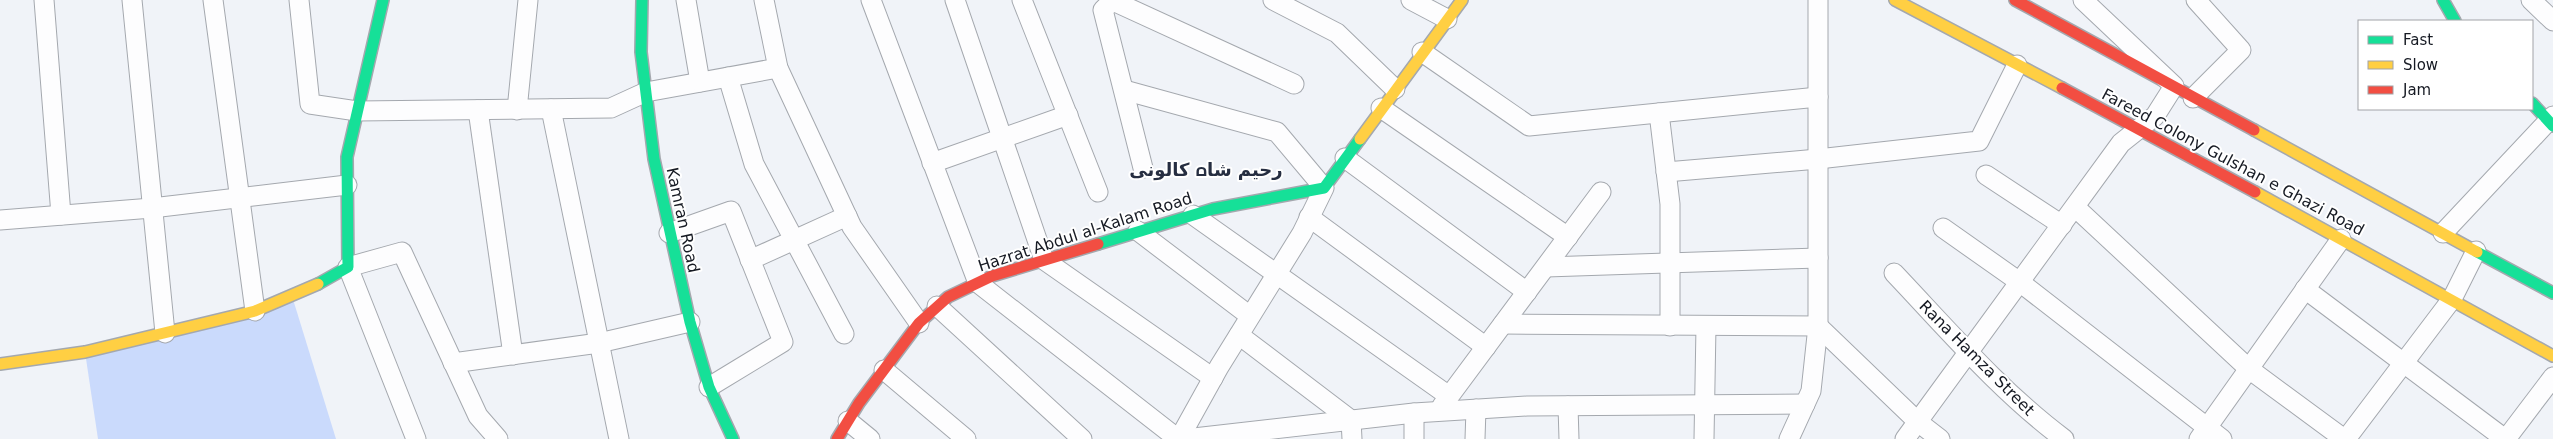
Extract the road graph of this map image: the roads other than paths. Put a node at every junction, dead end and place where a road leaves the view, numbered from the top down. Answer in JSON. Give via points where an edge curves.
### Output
{"nodes":[{"id":1,"x":44,"y":0,"type":"edge"},
{"id":2,"x":132,"y":0,"type":"edge"},
{"id":3,"x":213,"y":0,"type":"edge"},
{"id":4,"x":298,"y":0,"type":"edge"},
{"id":5,"x":383,"y":0,"type":"edge"},
{"id":6,"x":528,"y":0,"type":"edge"},
{"id":7,"x":642,"y":0,"type":"edge"},
{"id":8,"x":686,"y":0,"type":"edge"},
{"id":9,"x":764,"y":0,"type":"edge"},
{"id":10,"x":871,"y":0,"type":"edge"},
{"id":11,"x":955,"y":0,"type":"edge"},
{"id":12,"x":1022,"y":0,"type":"edge"},
{"id":13,"x":1112,"y":0,"type":"edge"},
{"id":14,"x":1273,"y":0,"type":"edge"},
{"id":15,"x":1411,"y":0,"type":"edge"},
{"id":16,"x":1462,"y":0,"type":"edge"},
{"id":17,"x":1818,"y":0,"type":"edge"},
{"id":18,"x":1895,"y":0,"type":"edge"},
{"id":19,"x":2015,"y":0,"type":"edge"},
{"id":20,"x":2082,"y":0,"type":"edge"},
{"id":21,"x":2196,"y":0,"type":"edge"},
{"id":22,"x":2443,"y":0,"type":"edge"},
{"id":23,"x":2531,"y":0,"type":"edge"},
{"id":24,"x":1447,"y":19,"type":"junction"},
{"id":25,"x":2454,"y":20,"type":"edge"},
{"id":26,"x":2553,"y":21,"type":"edge"},
{"id":27,"x":1422,"y":52,"type":"junction"},
{"id":28,"x":2018,"y":64,"type":"junction"},
{"id":29,"x":778,"y":68,"type":"junction"},
{"id":30,"x":728,"y":77,"type":"junction"},
{"id":31,"x":700,"y":82,"type":"junction"},
{"id":32,"x":1294,"y":84,"type":"dead end"},
{"id":33,"x":2174,"y":86,"type":"junction"},
{"id":34,"x":1395,"y":89,"type":"junction"},
{"id":35,"x":1124,"y":90,"type":"junction"},
{"id":36,"x":646,"y":92,"type":"junction"},
{"id":37,"x":1818,"y":97,"type":"junction"},
{"id":38,"x":2193,"y":98,"type":"junction"},
{"id":39,"x":2533,"y":104,"type":"edge"},
{"id":40,"x":1381,"y":108,"type":"junction"},
{"id":41,"x":551,"y":109,"type":"junction"},
{"id":42,"x":478,"y":110,"type":"junction"},
{"id":43,"x":517,"y":110,"type":"junction"},
{"id":44,"x":357,"y":111,"type":"junction"},
{"id":45,"x":1659,"y":113,"type":"junction"},
{"id":46,"x":1068,"y":115,"type":"junction"},
{"id":47,"x":2551,"y":121,"type":"edge"},
{"id":48,"x":2140,"y":130,"type":"junction"},
{"id":49,"x":1002,"y":138,"type":"junction"},
{"id":50,"x":1346,"y":158,"type":"junction"},
{"id":51,"x":1818,"y":159,"type":"junction"},
{"id":52,"x":932,"y":163,"type":"junction"},
{"id":53,"x":1143,"y":168,"type":"dead end"},
{"id":54,"x":1666,"y":172,"type":"junction"},
{"id":55,"x":1986,"y":175,"type":"dead end"},
{"id":56,"x":347,"y":185,"type":"junction"},
{"id":57,"x":1324,"y":188,"type":"junction"},
{"id":58,"x":1098,"y":192,"type":"dead end"},
{"id":59,"x":1601,"y":192,"type":"dead end"},
{"id":60,"x":238,"y":198,"type":"junction"},
{"id":61,"x":2075,"y":207,"type":"junction"},
{"id":62,"x":152,"y":208,"type":"junction"},
{"id":63,"x":61,"y":215,"type":"junction"},
{"id":64,"x":1193,"y":215,"type":"junction"},
{"id":65,"x":847,"y":216,"type":"junction"},
{"id":66,"x":1310,"y":217,"type":"junction"},
{"id":67,"x":0,"y":220,"type":"edge"},
{"id":68,"x":2062,"y":225,"type":"junction"},
{"id":69,"x":1943,"y":228,"type":"dead end"},
{"id":70,"x":1138,"y":231,"type":"junction"},
{"id":71,"x":669,"y":233,"type":"junction"},
{"id":72,"x":2443,"y":233,"type":"junction"},
{"id":73,"x":1568,"y":237,"type":"junction"},
{"id":74,"x":2341,"y":239,"type":"junction"},
{"id":75,"x":794,"y":240,"type":"junction"},
{"id":76,"x":2476,"y":251,"type":"junction"},
{"id":77,"x":1818,"y":258,"type":"junction"},
{"id":78,"x":750,"y":260,"type":"junction"},
{"id":79,"x":1044,"y":260,"type":"junction"},
{"id":80,"x":1671,"y":263,"type":"junction"},
{"id":81,"x":348,"y":267,"type":"junction"},
{"id":82,"x":1546,"y":267,"type":"junction"},
{"id":83,"x":1276,"y":273,"type":"junction"},
{"id":84,"x":1894,"y":273,"type":"dead end"},
{"id":85,"x":978,"y":283,"type":"junction"},
{"id":86,"x":2021,"y":283,"type":"junction"},
{"id":87,"x":2305,"y":290,"type":"junction"},
{"id":88,"x":1527,"y":292,"type":"junction"},
{"id":89,"x":2553,"y":293,"type":"edge"},
{"id":90,"x":2452,"y":299,"type":"junction"},
{"id":91,"x":937,"y":306,"type":"junction"},
{"id":92,"x":255,"y":311,"type":"junction"},
{"id":93,"x":1250,"y":316,"type":"junction"},
{"id":94,"x":690,"y":322,"type":"junction"},
{"id":95,"x":919,"y":323,"type":"junction"},
{"id":96,"x":1503,"y":324,"type":"junction"},
{"id":97,"x":1670,"y":326,"type":"junction"},
{"id":98,"x":1706,"y":326,"type":"junction"},
{"id":99,"x":1818,"y":326,"type":"junction"},
{"id":100,"x":165,"y":333,"type":"junction"},
{"id":101,"x":844,"y":334,"type":"dead end"},
{"id":102,"x":1239,"y":334,"type":"junction"},
{"id":103,"x":599,"y":343,"type":"junction"},
{"id":104,"x":1486,"y":347,"type":"junction"},
{"id":105,"x":1970,"y":353,"type":"junction"},
{"id":106,"x":512,"y":354,"type":"junction"},
{"id":107,"x":2553,"y":356,"type":"edge"},
{"id":108,"x":453,"y":362,"type":"junction"},
{"id":109,"x":2403,"y":363,"type":"junction"},
{"id":110,"x":0,"y":364,"type":"edge"},
{"id":111,"x":2249,"y":369,"type":"junction"},
{"id":112,"x":884,"y":370,"type":"junction"},
{"id":113,"x":2553,"y":376,"type":"edge"},
{"id":114,"x":1212,"y":378,"type":"junction"},
{"id":115,"x":709,"y":388,"type":"junction"},
{"id":116,"x":1444,"y":404,"type":"junction"},
{"id":117,"x":1805,"y":404,"type":"junction"},
{"id":118,"x":1705,"y":405,"type":"junction"},
{"id":119,"x":1568,"y":406,"type":"junction"},
{"id":120,"x":1476,"y":409,"type":"junction"},
{"id":121,"x":1414,"y":413,"type":"junction"},
{"id":122,"x":1351,"y":420,"type":"junction"},
{"id":123,"x":848,"y":421,"type":"junction"},
{"id":124,"x":1918,"y":422,"type":"junction"},
{"id":125,"x":1288,"y":433,"type":"edge"},
{"id":126,"x":2209,"y":435,"type":"edge"},
{"id":127,"x":1234,"y":436,"type":"edge"},
{"id":128,"x":416,"y":439,"type":"edge"},
{"id":129,"x":498,"y":439,"type":"edge"},
{"id":130,"x":619,"y":439,"type":"edge"},
{"id":131,"x":733,"y":439,"type":"edge"},
{"id":132,"x":837,"y":439,"type":"edge"},
{"id":133,"x":870,"y":439,"type":"edge"},
{"id":134,"x":966,"y":439,"type":"edge"},
{"id":135,"x":1082,"y":439,"type":"edge"},
{"id":136,"x":1179,"y":439,"type":"edge"},
{"id":137,"x":1185,"y":439,"type":"edge"},
{"id":138,"x":1352,"y":439,"type":"edge"},
{"id":139,"x":1414,"y":439,"type":"edge"},
{"id":140,"x":1475,"y":439,"type":"edge"},
{"id":141,"x":1569,"y":439,"type":"edge"},
{"id":142,"x":1704,"y":439,"type":"edge"},
{"id":143,"x":1789,"y":439,"type":"edge"},
{"id":144,"x":1905,"y":439,"type":"edge"},
{"id":145,"x":1940,"y":439,"type":"edge"},
{"id":146,"x":2064,"y":439,"type":"edge"},
{"id":147,"x":2345,"y":439,"type":"edge"},
{"id":148,"x":2506,"y":439,"type":"edge"}],
"edges":[{"from":1,"to":63,"type":"street"},
{"from":2,"to":62,"type":"street"},
{"from":3,"to":60,"type":"street"},
{"from":4,"to":44,"type":"street","via":[[310,104]]},
{"from":5,"to":44,"type":"street"},
{"from":6,"to":43,"type":"street"},
{"from":7,"to":36,"type":"street","name":"Kamran Road","via":[[641,52]]},
{"from":8,"to":31,"type":"street"},
{"from":9,"to":29,"type":"street"},
{"from":10,"to":52,"type":"street"},
{"from":11,"to":49,"type":"street"},
{"from":12,"to":46,"type":"street"},
{"from":13,"to":32,"type":"street"},
{"from":13,"to":35,"type":"street","via":[[1103,10]]},
{"from":14,"to":34,"type":"street","via":[[1336,33]]},
{"from":15,"to":24,"type":"street"},
{"from":16,"to":24,"type":"street"},
{"from":17,"to":37,"type":"street"},
{"from":18,"to":28,"type":"street","name":"Fareed Colony Gulshan e Ghazi Road"},
{"from":19,"to":33,"type":"street"},
{"from":20,"to":33,"type":"street"},
{"from":21,"to":38,"type":"street","via":[[2241,50]]},
{"from":22,"to":25,"type":"street"},
{"from":23,"to":26,"type":"street"},
{"from":24,"to":27,"type":"street"},
{"from":27,"to":34,"type":"street"},
{"from":27,"to":45,"type":"street","via":[[1529,126]]},
{"from":28,"to":48,"type":"street","name":"Fareed Colony Gulshan e Ghazi Road"},
{"from":28,"to":51,"type":"street","via":[[1979,141]]},
{"from":29,"to":30,"type":"street"},
{"from":29,"to":65,"type":"street"},
{"from":30,"to":31,"type":"street"},
{"from":30,"to":75,"type":"street","via":[[754,164]]},
{"from":31,"to":36,"type":"street"},
{"from":33,"to":38,"type":"street"},
{"from":33,"to":48,"type":"street","via":[[2154,116]]},
{"from":34,"to":40,"type":"street"},
{"from":35,"to":53,"type":"street"},
{"from":35,"to":57,"type":"street","via":[[1277,132]]},
{"from":36,"to":41,"type":"street","via":[[610,108]]},
{"from":36,"to":71,"type":"street","name":"Kamran Road","via":[[654,159]]},
{"from":37,"to":45,"type":"street"},
{"from":37,"to":51,"type":"street"},
{"from":38,"to":72,"type":"street"},
{"from":39,"to":47,"type":"street"},
{"from":40,"to":50,"type":"street"},
{"from":40,"to":73,"type":"street"},
{"from":41,"to":43,"type":"street"},
{"from":41,"to":103,"type":"street"},
{"from":42,"to":43,"type":"street"},
{"from":42,"to":44,"type":"street"},
{"from":42,"to":106,"type":"street"},
{"from":44,"to":56,"type":"street","via":[[347,157]]},
{"from":45,"to":54,"type":"street"},
{"from":46,"to":49,"type":"street"},
{"from":46,"to":58,"type":"street"},
{"from":47,"to":72,"type":"street"},
{"from":48,"to":61,"type":"street","via":[[2121,143]]},
{"from":48,"to":74,"type":"street","name":"Fareed Colony Gulshan e Ghazi Road"},
{"from":49,"to":52,"type":"street"},
{"from":49,"to":79,"type":"street"},
{"from":50,"to":57,"type":"street"},
{"from":50,"to":88,"type":"street"},
{"from":51,"to":54,"type":"street"},
{"from":51,"to":77,"type":"street"},
{"from":52,"to":85,"type":"street"},
{"from":54,"to":80,"type":"street"},
{"from":55,"to":68,"type":"street"},
{"from":56,"to":60,"type":"street"},
{"from":56,"to":81,"type":"street"},
{"from":57,"to":64,"type":"street","name":"Hazrat Abdul al-Kalam Road"},
{"from":57,"to":66,"type":"street"},
{"from":59,"to":73,"type":"street"},
{"from":60,"to":62,"type":"street"},
{"from":60,"to":92,"type":"street"},
{"from":61,"to":68,"type":"street"},
{"from":61,"to":111,"type":"street"},
{"from":62,"to":63,"type":"street"},
{"from":62,"to":100,"type":"street"},
{"from":63,"to":67,"type":"street"},
{"from":64,"to":70,"type":"street","name":"Hazrat Abdul al-Kalam Road"},
{"from":64,"to":83,"type":"street"},
{"from":65,"to":75,"type":"street"},
{"from":65,"to":95,"type":"street"},
{"from":66,"to":83,"type":"street"},
{"from":66,"to":104,"type":"street"},
{"from":68,"to":86,"type":"street"},
{"from":69,"to":86,"type":"street"},
{"from":70,"to":79,"type":"street","name":"Hazrat Abdul al-Kalam Road"},
{"from":70,"to":93,"type":"street"},
{"from":71,"to":78,"type":"street","via":[[731,211]]},
{"from":71,"to":94,"type":"street","name":"Kamran Road"},
{"from":72,"to":76,"type":"street"},
{"from":73,"to":82,"type":"street"},
{"from":74,"to":87,"type":"street"},
{"from":74,"to":90,"type":"street","name":"Fareed Colony Gulshan e Ghazi Road"},
{"from":75,"to":78,"type":"street"},
{"from":75,"to":101,"type":"street"},
{"from":76,"to":89,"type":"street"},
{"from":76,"to":90,"type":"street"},
{"from":77,"to":80,"type":"street"},
{"from":77,"to":99,"type":"street"},
{"from":78,"to":115,"type":"street","via":[[784,342]]},
{"from":79,"to":85,"type":"street","name":"Hazrat Abdul al-Kalam Road"},
{"from":79,"to":114,"type":"street"},
{"from":80,"to":82,"type":"street"},
{"from":80,"to":97,"type":"street"},
{"from":81,"to":92,"type":"street","via":[[312,287]]},
{"from":81,"to":108,"type":"street","via":[[402,252]]},
{"from":81,"to":128,"type":"street"},
{"from":82,"to":88,"type":"street"},
{"from":83,"to":93,"type":"street"},
{"from":83,"to":116,"type":"street"},
{"from":84,"to":105,"type":"street","name":"Rana Hamza Street"},
{"from":85,"to":91,"type":"street","name":"Hazrat Abdul al-Kalam Road"},
{"from":85,"to":136,"type":"street"},
{"from":86,"to":105,"type":"street"},
{"from":86,"to":126,"type":"street"},
{"from":87,"to":109,"type":"street"},
{"from":87,"to":111,"type":"street"},
{"from":88,"to":96,"type":"street"},
{"from":90,"to":107,"type":"street","name":"Fareed Colony Gulshan e Ghazi Road"},
{"from":90,"to":109,"type":"street"},
{"from":91,"to":95,"type":"street","name":"Hazrat Abdul al-Kalam Road"},
{"from":91,"to":135,"type":"street"},
{"from":92,"to":100,"type":"street"},
{"from":93,"to":102,"type":"street"},
{"from":94,"to":103,"type":"street"},
{"from":94,"to":115,"type":"street","name":"Kamran Road"},
{"from":95,"to":112,"type":"street","name":"Hazrat Abdul al-Kalam Road"},
{"from":96,"to":97,"type":"street"},
{"from":96,"to":104,"type":"street"},
{"from":97,"to":98,"type":"street"},
{"from":98,"to":99,"type":"street"},
{"from":98,"to":118,"type":"street"},
{"from":99,"to":117,"type":"street","via":[[1811,391]]},
{"from":99,"to":124,"type":"street"},
{"from":100,"to":110,"type":"street","via":[[85,352]]},
{"from":102,"to":114,"type":"street"},
{"from":102,"to":122,"type":"street"},
{"from":103,"to":106,"type":"street"},
{"from":103,"to":130,"type":"street"},
{"from":104,"to":116,"type":"street"},
{"from":105,"to":124,"type":"street"},
{"from":105,"to":146,"type":"street","name":"Rana Hamza Street"},
{"from":106,"to":108,"type":"street"},
{"from":108,"to":129,"type":"street","via":[[478,416]]},
{"from":109,"to":147,"type":"street"},
{"from":109,"to":148,"type":"street"},
{"from":111,"to":126,"type":"street"},
{"from":111,"to":147,"type":"street"},
{"from":112,"to":123,"type":"street","name":"Hazrat Abdul al-Kalam Road"},
{"from":112,"to":134,"type":"street"},
{"from":113,"to":148,"type":"street"},
{"from":114,"to":136,"type":"street"},
{"from":115,"to":131,"type":"street","name":"Kamran Road"},
{"from":116,"to":120,"type":"street"},
{"from":116,"to":121,"type":"street"},
{"from":117,"to":118,"type":"street"},
{"from":117,"to":143,"type":"street"},
{"from":118,"to":119,"type":"street"},
{"from":118,"to":142,"type":"street"},
{"from":119,"to":120,"type":"street"},
{"from":119,"to":141,"type":"street"},
{"from":120,"to":140,"type":"street"},
{"from":121,"to":122,"type":"street"},
{"from":121,"to":139,"type":"street"},
{"from":122,"to":125,"type":"street"},
{"from":122,"to":138,"type":"street"},
{"from":123,"to":132,"type":"street","name":"Hazrat Abdul al-Kalam Road"},
{"from":123,"to":133,"type":"street"},
{"from":124,"to":144,"type":"street"},
{"from":124,"to":145,"type":"street"},
{"from":125,"to":127,"type":"street"},
{"from":127,"to":137,"type":"street"}]}
